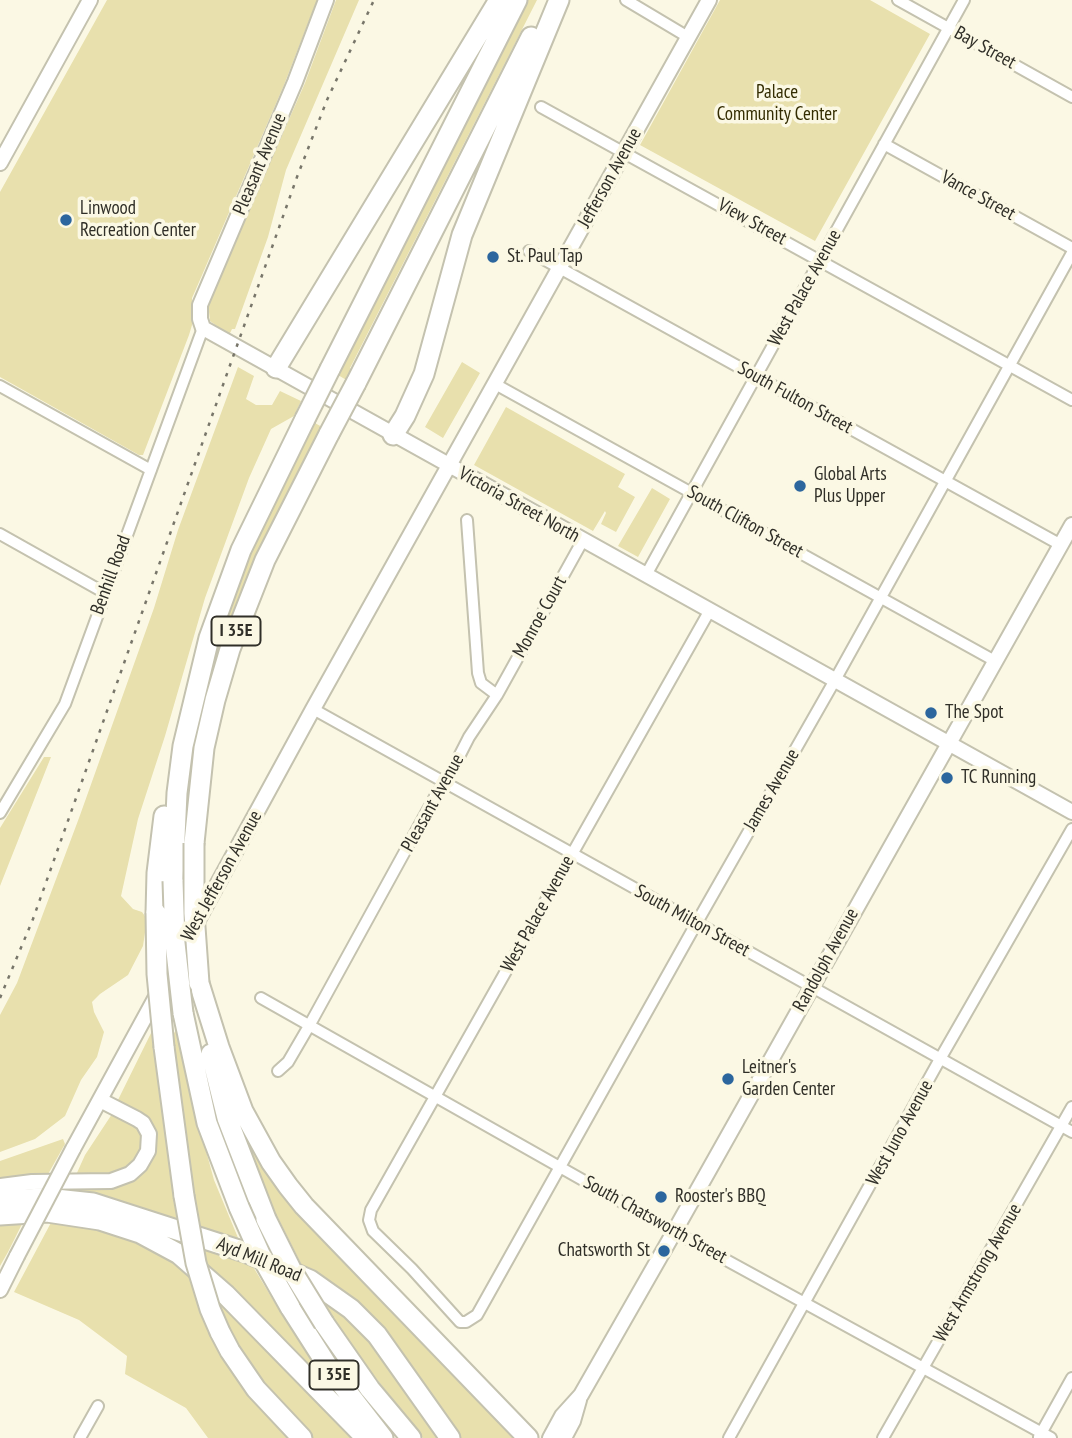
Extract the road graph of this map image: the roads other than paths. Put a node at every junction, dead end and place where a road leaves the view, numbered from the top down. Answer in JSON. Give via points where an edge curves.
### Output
{"nodes":[{"id":1,"x":90,"y":0,"type":"edge"},
{"id":2,"x":326,"y":0,"type":"edge"},
{"id":3,"x":499,"y":0,"type":"edge"},
{"id":4,"x":517,"y":0,"type":"edge"},
{"id":5,"x":549,"y":0,"type":"edge"},
{"id":6,"x":559,"y":0,"type":"edge"},
{"id":7,"x":626,"y":0,"type":"edge"},
{"id":8,"x":709,"y":0,"type":"edge"},
{"id":9,"x":898,"y":0,"type":"edge"},
{"id":10,"x":964,"y":0,"type":"edge"},
{"id":11,"x":948,"y":28,"type":"junction"},
{"id":12,"x":688,"y":37,"type":"junction"},
{"id":13,"x":1072,"y":96,"type":"edge"},
{"id":14,"x":541,"y":107,"type":"dead end"},
{"id":15,"x":884,"y":144,"type":"junction"},
{"id":16,"x":625,"y":152,"type":"junction"},
{"id":17,"x":0,"y":163,"type":"edge"},
{"id":18,"x":1072,"y":248,"type":"edge"},
{"id":19,"x":529,"y":251,"type":"dead end"},
{"id":20,"x":1072,"y":253,"type":"edge"},
{"id":21,"x":821,"y":260,"type":"junction"},
{"id":22,"x":560,"y":268,"type":"junction"},
{"id":23,"x":203,"y":328,"type":"junction"},
{"id":24,"x":1011,"y":366,"type":"junction"},
{"id":25,"x":276,"y":368,"type":"junction"},
{"id":26,"x":757,"y":377,"type":"junction"},
{"id":27,"x":495,"y":383,"type":"junction"},
{"id":28,"x":0,"y":386,"type":"edge"},
{"id":29,"x":1072,"y":400,"type":"edge"},
{"id":30,"x":393,"y":435,"type":"junction"},
{"id":31,"x":449,"y":466,"type":"junction"},
{"id":32,"x":150,"y":470,"type":"junction"},
{"id":33,"x":946,"y":481,"type":"junction"},
{"id":34,"x":692,"y":493,"type":"junction"},
{"id":35,"x":467,"y":520,"type":"dead end"},
{"id":36,"x":1072,"y":525,"type":"edge"},
{"id":37,"x":0,"y":534,"type":"edge"},
{"id":38,"x":583,"y":540,"type":"junction"},
{"id":39,"x":1061,"y":545,"type":"junction"},
{"id":40,"x":646,"y":575,"type":"junction"},
{"id":41,"x":105,"y":593,"type":"junction"},
{"id":42,"x":881,"y":598,"type":"junction"},
{"id":43,"x":710,"y":610,"type":"junction"},
{"id":44,"x":995,"y":661,"type":"junction"},
{"id":45,"x":835,"y":680,"type":"junction"},
{"id":46,"x":497,"y":695,"type":"junction"},
{"id":47,"x":313,"y":709,"type":"junction"},
{"id":48,"x":189,"y":717,"type":"junction"},
{"id":49,"x":949,"y":744,"type":"junction"},
{"id":50,"x":445,"y":784,"type":"junction"},
{"id":51,"x":1072,"y":812,"type":"edge"},
{"id":52,"x":0,"y":813,"type":"edge"},
{"id":53,"x":1072,"y":829,"type":"edge"},
{"id":54,"x":571,"y":855,"type":"junction"},
{"id":55,"x":696,"y":923,"type":"junction"},
{"id":56,"x":199,"y":983,"type":"junction"},
{"id":57,"x":810,"y":987,"type":"junction"},
{"id":58,"x":261,"y":998,"type":"dead end"},
{"id":59,"x":309,"y":1026,"type":"junction"},
{"id":60,"x":940,"y":1059,"type":"junction"},
{"id":61,"x":278,"y":1071,"type":"dead end"},
{"id":62,"x":435,"y":1097,"type":"junction"},
{"id":63,"x":100,"y":1100,"type":"junction"},
{"id":64,"x":1072,"y":1107,"type":"edge"},
{"id":65,"x":1061,"y":1126,"type":"junction"},
{"id":66,"x":1072,"y":1132,"type":"edge"},
{"id":67,"x":561,"y":1168,"type":"junction"},
{"id":68,"x":0,"y":1186,"type":"edge"},
{"id":69,"x":0,"y":1200,"type":"edge"},
{"id":70,"x":0,"y":1215,"type":"edge"},
{"id":71,"x":675,"y":1231,"type":"junction"},
{"id":72,"x":2,"y":1283,"type":"edge"},
{"id":73,"x":805,"y":1303,"type":"junction"},
{"id":74,"x":467,"y":1322,"type":"joint"},
{"id":75,"x":922,"y":1368,"type":"junction"},
{"id":76,"x":1072,"y":1378,"type":"edge"},
{"id":77,"x":580,"y":1395,"type":"junction"},
{"id":78,"x":98,"y":1406,"type":"dead end"},
{"id":79,"x":1043,"y":1436,"type":"edge"},
{"id":80,"x":80,"y":1438,"type":"edge"},
{"id":81,"x":302,"y":1438,"type":"edge"},
{"id":82,"x":366,"y":1438,"type":"edge"},
{"id":83,"x":383,"y":1438,"type":"edge"},
{"id":84,"x":411,"y":1438,"type":"edge"},
{"id":85,"x":450,"y":1438,"type":"edge"},
{"id":86,"x":527,"y":1438,"type":"edge"},
{"id":87,"x":550,"y":1438,"type":"edge"},
{"id":88,"x":564,"y":1438,"type":"edge"},
{"id":89,"x":729,"y":1438,"type":"edge"},
{"id":90,"x":883,"y":1438,"type":"edge"}],
"edges":[{"from":1,"to":17,"type":"street"},
{"from":2,"to":23,"type":"street","name":"Pleasant Avenue","via":[[200,304]]},
{"from":3,"to":25,"type":"highway"},
{"from":4,"to":48,"type":"highway","number":"I 35E","bridge":true,"via":[[259,509],[228,581]]},
{"from":5,"to":56,"type":"highway","number":"I 35E","bridge":true,"via":[[265,560],[230,649],[204,748],[194,843]]},
{"from":6,"to":30,"type":"highway","via":[[462,235],[416,394]]},
{"from":7,"to":12,"type":"street"},
{"from":8,"to":12,"type":"street","name":"Jefferson Avenue"},
{"from":9,"to":11,"type":"street","name":"Bay Street"},
{"from":10,"to":11,"type":"street","name":"West Palace Avenue"},
{"from":11,"to":13,"type":"street","name":"Bay Street"},
{"from":11,"to":15,"type":"street","name":"West Palace Avenue"},
{"from":12,"to":16,"type":"street","name":"Jefferson Avenue"},
{"from":14,"to":16,"type":"street","name":"View Street"},
{"from":15,"to":18,"type":"street","name":"Vance Street"},
{"from":15,"to":21,"type":"street","name":"West Palace Avenue"},
{"from":16,"to":21,"type":"street","name":"View Street"},
{"from":16,"to":22,"type":"street","name":"Jefferson Avenue"},
{"from":19,"to":22,"type":"street","name":"South Fulton Street"},
{"from":20,"to":24,"type":"street","name":"James Avenue"},
{"from":21,"to":24,"type":"street","name":"View Street"},
{"from":21,"to":26,"type":"street","name":"West Palace Avenue"},
{"from":22,"to":26,"type":"street","name":"South Fulton Street"},
{"from":22,"to":27,"type":"street","name":"Jefferson Avenue"},
{"from":23,"to":25,"type":"street","name":"Victoria Street North"},
{"from":23,"to":32,"type":"street","name":"Benhill Road"},
{"from":24,"to":29,"type":"street","name":"View Street"},
{"from":24,"to":33,"type":"street","name":"James Avenue"},
{"from":25,"to":30,"type":"street","name":"Victoria Street North"},
{"from":26,"to":33,"type":"street","name":"South Fulton Street"},
{"from":26,"to":34,"type":"street","name":"West Palace Avenue"},
{"from":27,"to":31,"type":"street","name":"Jefferson Avenue"},
{"from":27,"to":34,"type":"street","name":"South Clifton Street"},
{"from":28,"to":32,"type":"street"},
{"from":30,"to":31,"type":"street","name":"Victoria Street North"},
{"from":31,"to":38,"type":"street","name":"Victoria Street North"},
{"from":31,"to":47,"type":"street","name":"West Jefferson Avenue"},
{"from":32,"to":41,"type":"street","name":"Benhill Road"},
{"from":33,"to":39,"type":"street","name":"South Fulton Street"},
{"from":33,"to":42,"type":"street","name":"James Avenue"},
{"from":34,"to":40,"type":"street","name":"West Palace Avenue"},
{"from":34,"to":42,"type":"street","name":"South Clifton Street"},
{"from":35,"to":46,"type":"street","via":[[478,673],[481,683]]},
{"from":36,"to":39,"type":"street","name":"Randolph Avenue"},
{"from":37,"to":41,"type":"street"},
{"from":38,"to":40,"type":"street","name":"Victoria Street North"},
{"from":38,"to":46,"type":"street","name":"Monroe Court"},
{"from":39,"to":44,"type":"street","name":"Randolph Avenue"},
{"from":40,"to":43,"type":"street","name":"Victoria Street North"},
{"from":41,"to":52,"type":"street","name":"Benhill Road","via":[[65,704]]},
{"from":42,"to":44,"type":"street","name":"South Clifton Street"},
{"from":42,"to":45,"type":"street","name":"James Avenue"},
{"from":43,"to":45,"type":"street","name":"Victoria Street North"},
{"from":43,"to":54,"type":"street","name":"West Palace Avenue"},
{"from":44,"to":49,"type":"street","name":"Randolph Avenue"},
{"from":45,"to":49,"type":"street","name":"Victoria Street North"},
{"from":45,"to":55,"type":"street","name":"James Avenue"},
{"from":46,"to":50,"type":"street","name":"Pleasant Avenue"},
{"from":47,"to":50,"type":"street","name":"South Milton Street"},
{"from":47,"to":63,"type":"street","name":"West Jefferson Avenue"},
{"from":48,"to":81,"type":"highway","bridge":true,"via":[[171,774],[160,842],[156,913],[164,1047],[184,1196],[196,1263],[220,1332],[256,1389]]},
{"from":48,"to":83,"type":"highway","number":"I 35E","bridge":true,"via":[[177,793],[175,943],[183,1013],[207,1123],[260,1254],[329,1368]]},
{"from":49,"to":51,"type":"street","name":"Victoria Street North"},
{"from":49,"to":57,"type":"street","name":"Randolph Avenue"},
{"from":50,"to":54,"type":"street","name":"South Milton Street"},
{"from":50,"to":59,"type":"street","name":"Pleasant Avenue"},
{"from":53,"to":60,"type":"street","name":"West Juno Avenue"},
{"from":54,"to":55,"type":"street","name":"South Milton Street"},
{"from":54,"to":62,"type":"street","name":"West Palace Avenue"},
{"from":55,"to":57,"type":"street","name":"South Milton Street"},
{"from":55,"to":67,"type":"street","name":"James Avenue"},
{"from":56,"to":84,"type":"highway","number":"I 35E","bridge":true,"via":[[227,1118],[266,1219],[324,1323],[370,1390]]},
{"from":56,"to":86,"type":"highway","via":[[243,1111],[288,1186]]},
{"from":57,"to":60,"type":"street","name":"South Milton Street"},
{"from":57,"to":71,"type":"street","name":"Randolph Avenue"},
{"from":58,"to":59,"type":"street","name":"South Chatsworth Street"},
{"from":59,"to":61,"type":"street","name":"Pleasant Avenue"},
{"from":59,"to":62,"type":"street","name":"South Chatsworth Street"},
{"from":60,"to":65,"type":"street","name":"South Milton Street"},
{"from":60,"to":73,"type":"street","name":"West Juno Avenue"},
{"from":62,"to":67,"type":"street","name":"South Chatsworth Street"},
{"from":62,"to":74,"type":"street","name":"West Palace Avenue","via":[[369,1220],[373,1231],[456,1319]]},
{"from":63,"to":68,"type":"street","via":[[147,1128],[148,1150],[130,1174],[111,1181]]},
{"from":63,"to":72,"type":"street","name":"West Jefferson Avenue","bridge":true},
{"from":64,"to":65,"type":"street","name":"West Armstrong Avenue"},
{"from":65,"to":66,"type":"street","name":"South Milton Street"},
{"from":65,"to":75,"type":"street","name":"West Armstrong Avenue"},
{"from":67,"to":71,"type":"street","name":"South Chatsworth Street"},
{"from":67,"to":74,"type":"street","name":"James Avenue","via":[[477,1315]]},
{"from":69,"to":85,"type":"highway","name":"Ayd Mill Road","via":[[93,1203],[245,1252],[310,1280],[351,1309],[377,1335]]},
{"from":70,"to":82,"type":"highway","via":[[47,1212],[100,1220],[140,1233],[179,1254],[221,1290]]},
{"from":71,"to":73,"type":"street","name":"South Chatsworth Street"},
{"from":71,"to":77,"type":"street","name":"Randolph Avenue"},
{"from":73,"to":75,"type":"street","name":"South Chatsworth Street"},
{"from":73,"to":89,"type":"street","name":"West Juno Avenue"},
{"from":75,"to":79,"type":"street","name":"South Chatsworth Street"},
{"from":75,"to":90,"type":"street","name":"West Armstrong Avenue"},
{"from":76,"to":79,"type":"street"},
{"from":77,"to":87,"type":"street","name":"Randolph Avenue"},
{"from":77,"to":88,"type":"street","name":"Randolph Avenue"},
{"from":78,"to":80,"type":"street"}]}
